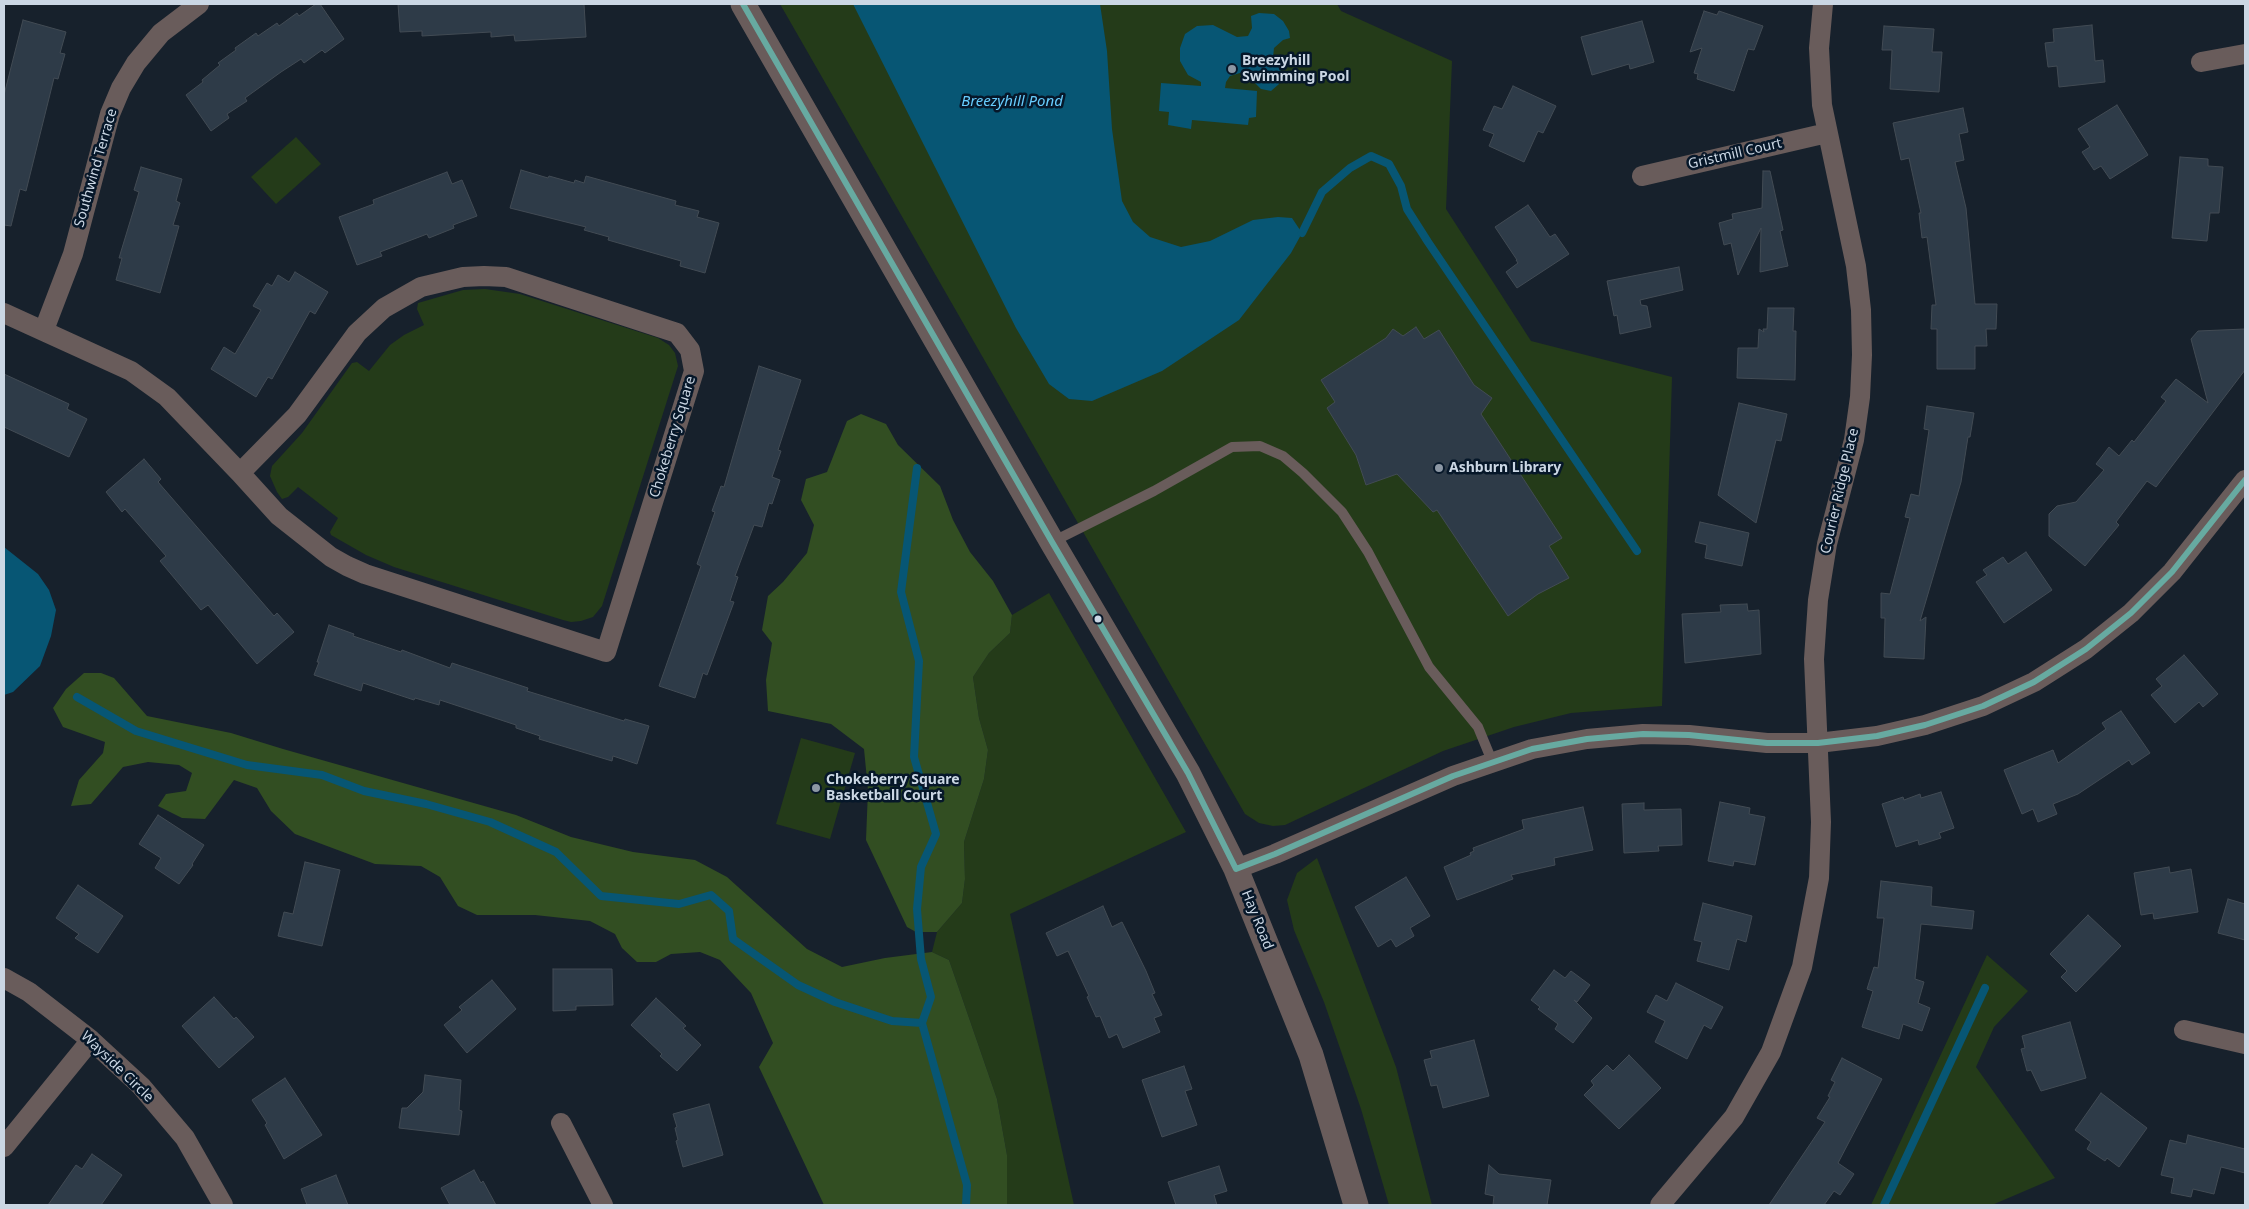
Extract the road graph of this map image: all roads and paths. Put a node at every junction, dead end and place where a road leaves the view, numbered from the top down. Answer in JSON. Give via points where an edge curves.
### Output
{"nodes":[{"id":1,"x":199,"y":4,"type":"edge"},
{"id":2,"x":743,"y":4,"type":"edge"},
{"id":3,"x":1823,"y":4,"type":"edge"},
{"id":4,"x":2245,"y":54,"type":"edge"},
{"id":5,"x":2202,"y":62,"type":"dead end"},
{"id":6,"x":1828,"y":133,"type":"junction"},
{"id":7,"x":1642,"y":176,"type":"dead end"},
{"id":8,"x":4,"y":313,"type":"edge"},
{"id":9,"x":44,"y":330,"type":"junction"},
{"id":10,"x":240,"y":473,"type":"junction"},
{"id":11,"x":2243,"y":486,"type":"edge"},
{"id":12,"x":1052,"y":542,"type":"junction"},
{"id":13,"x":1818,"y":743,"type":"junction"},
{"id":14,"x":1492,"y":761,"type":"junction"},
{"id":15,"x":1236,"y":869,"type":"junction"},
{"id":16,"x":4,"y":978,"type":"edge"},
{"id":17,"x":2184,"y":1030,"type":"dead end"},
{"id":18,"x":91,"y":1040,"type":"junction"},
{"id":19,"x":2245,"y":1044,"type":"edge"},
{"id":20,"x":561,"y":1123,"type":"dead end"},
{"id":21,"x":4,"y":1147,"type":"edge"},
{"id":22,"x":223,"y":1205,"type":"edge"},
{"id":23,"x":602,"y":1205,"type":"edge"},
{"id":24,"x":1356,"y":1205,"type":"edge"},
{"id":25,"x":1660,"y":1205,"type":"edge"}],
"edges":[{"from":1,"to":9,"type":"street","name":"Southwind Terrace","via":[[161,33],[136,62],[121,88],[110,114],[73,254]]},
{"from":2,"to":12,"type":"street","name":"Hay Road"},
{"from":3,"to":6,"type":"street","name":"Courier Ridge Place","via":[[1819,76]]},
{"from":4,"to":5,"type":"street"},
{"from":6,"to":7,"type":"street","name":"Gristmill Court"},
{"from":6,"to":13,"type":"street","name":"Courier Ridge Place","via":[[1856,266],[1862,355],[1854,440],[1827,544],[1818,600],[1814,658]]},
{"from":8,"to":9,"type":"street","name":"Chokeberry Square"},
{"from":9,"to":10,"type":"street","name":"Chokeberry Square","via":[[131,371],[167,397]]},
{"from":10,"to":10,"type":"street","name":"Chokeberry Square","via":[[279,516],[347,566],[606,652],[694,371],[690,350],[677,333],[506,277],[463,277],[442,281],[402,296],[377,314],[351,341],[297,415]]},
{"from":11,"to":13,"type":"street","via":[[2172,572],[2130,613],[2086,649],[2034,682],[1984,706],[1925,725],[1877,736]]},
{"from":12,"to":14,"type":"lane","via":[[1232,447],[1260,446],[1283,456],[1342,512],[1368,552],[1429,667],[1478,727]]},
{"from":12,"to":15,"type":"street","name":"Hay Road","via":[[1188,773]]},
{"from":13,"to":14,"type":"street","via":[[1767,743],[1643,734],[1587,739],[1532,749]]},
{"from":13,"to":25,"type":"street","name":"Courier Ridge Place","via":[[1819,878],[1809,938],[1793,997],[1771,1052],[1739,1110]]},
{"from":14,"to":15,"type":"street"},
{"from":15,"to":24,"type":"street","name":"Hay Road","via":[[1311,1055]]},
{"from":16,"to":18,"type":"street","name":"Wayside Circle","via":[[29,992]]},
{"from":17,"to":19,"type":"street"},
{"from":18,"to":21,"type":"street"},
{"from":18,"to":22,"type":"street","name":"Wayside Circle","via":[[141,1086],[184,1138]]},
{"from":20,"to":23,"type":"street"}]}
